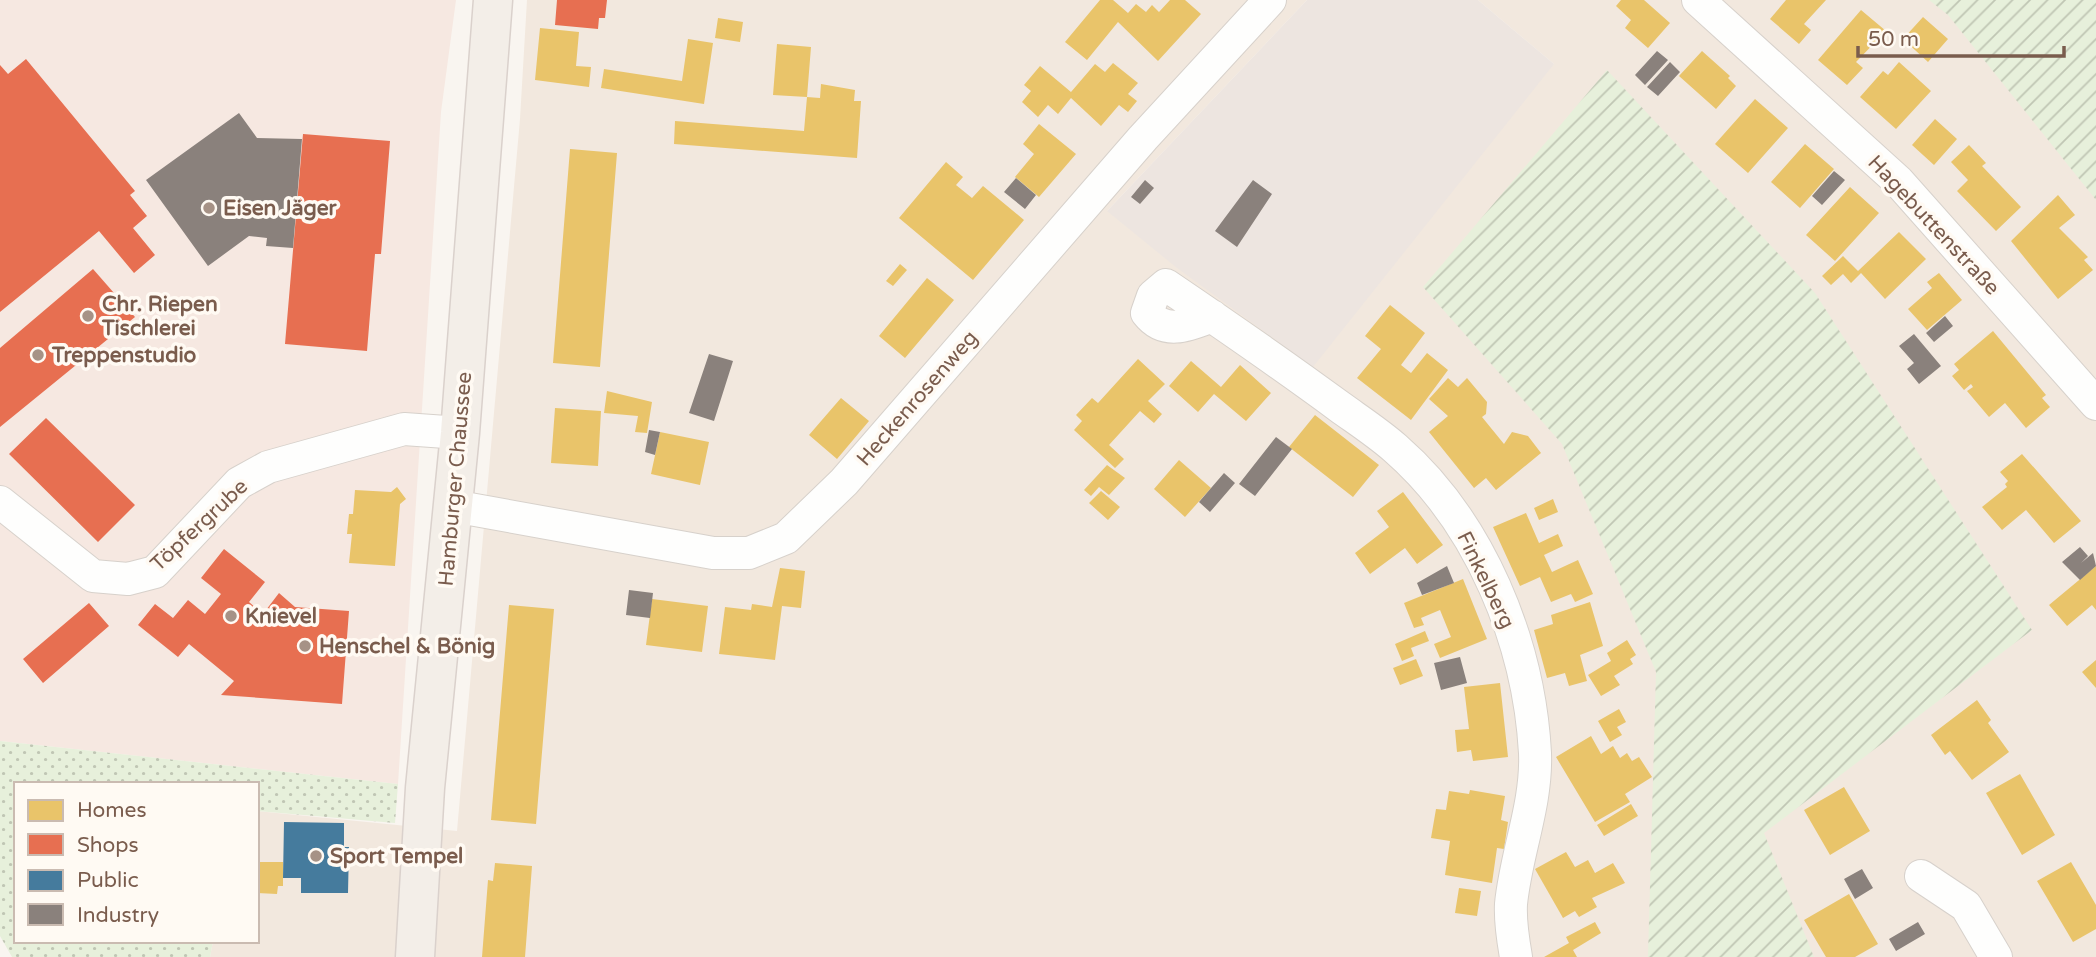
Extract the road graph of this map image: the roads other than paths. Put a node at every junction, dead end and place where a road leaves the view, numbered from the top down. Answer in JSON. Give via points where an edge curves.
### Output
{"nodes":[{"id":1,"x":493,"y":0,"type":"edge"},
{"id":2,"x":1270,"y":0,"type":"edge"},
{"id":3,"x":1698,"y":0,"type":"edge"},
{"id":4,"x":1212,"y":316,"type":"dead end"},
{"id":5,"x":2096,"y":404,"type":"edge"},
{"id":6,"x":460,"y":433,"type":"junction"},
{"id":7,"x":0,"y":502,"type":"edge"},
{"id":8,"x":453,"y":506,"type":"junction"},
{"id":9,"x":1921,"y":876,"type":"dead end"},
{"id":10,"x":415,"y":957,"type":"edge"},
{"id":11,"x":1516,"y":957,"type":"edge"},
{"id":12,"x":1996,"y":957,"type":"edge"}],
"edges":[{"from":1,"to":6,"type":"main road","name":"Hamburger Chaussee"},
{"from":2,"to":8,"type":"street","name":"Heckenrosenweg","via":[[1143,138],[845,482],[786,538],[749,552],[713,553]]},
{"from":3,"to":5,"type":"street","name":"Hagebuttenstraße","via":[[1898,181]]},
{"from":4,"to":11,"type":"street","name":"Finkelberg","via":[[1395,447],[1461,526],[1487,572],[1519,654],[1535,755],[1531,811],[1511,905]]},
{"from":6,"to":7,"type":"street","name":"Töpfergrube","via":[[404,429],[268,467],[239,483],[155,572],[128,579],[93,576]]},
{"from":6,"to":8,"type":"main road","name":"Hamburger Chaussee"},
{"from":8,"to":10,"type":"main road","name":"Hamburger Chaussee","via":[[425,788]]},
{"from":9,"to":12,"type":"street","via":[[1966,906]]}]}
